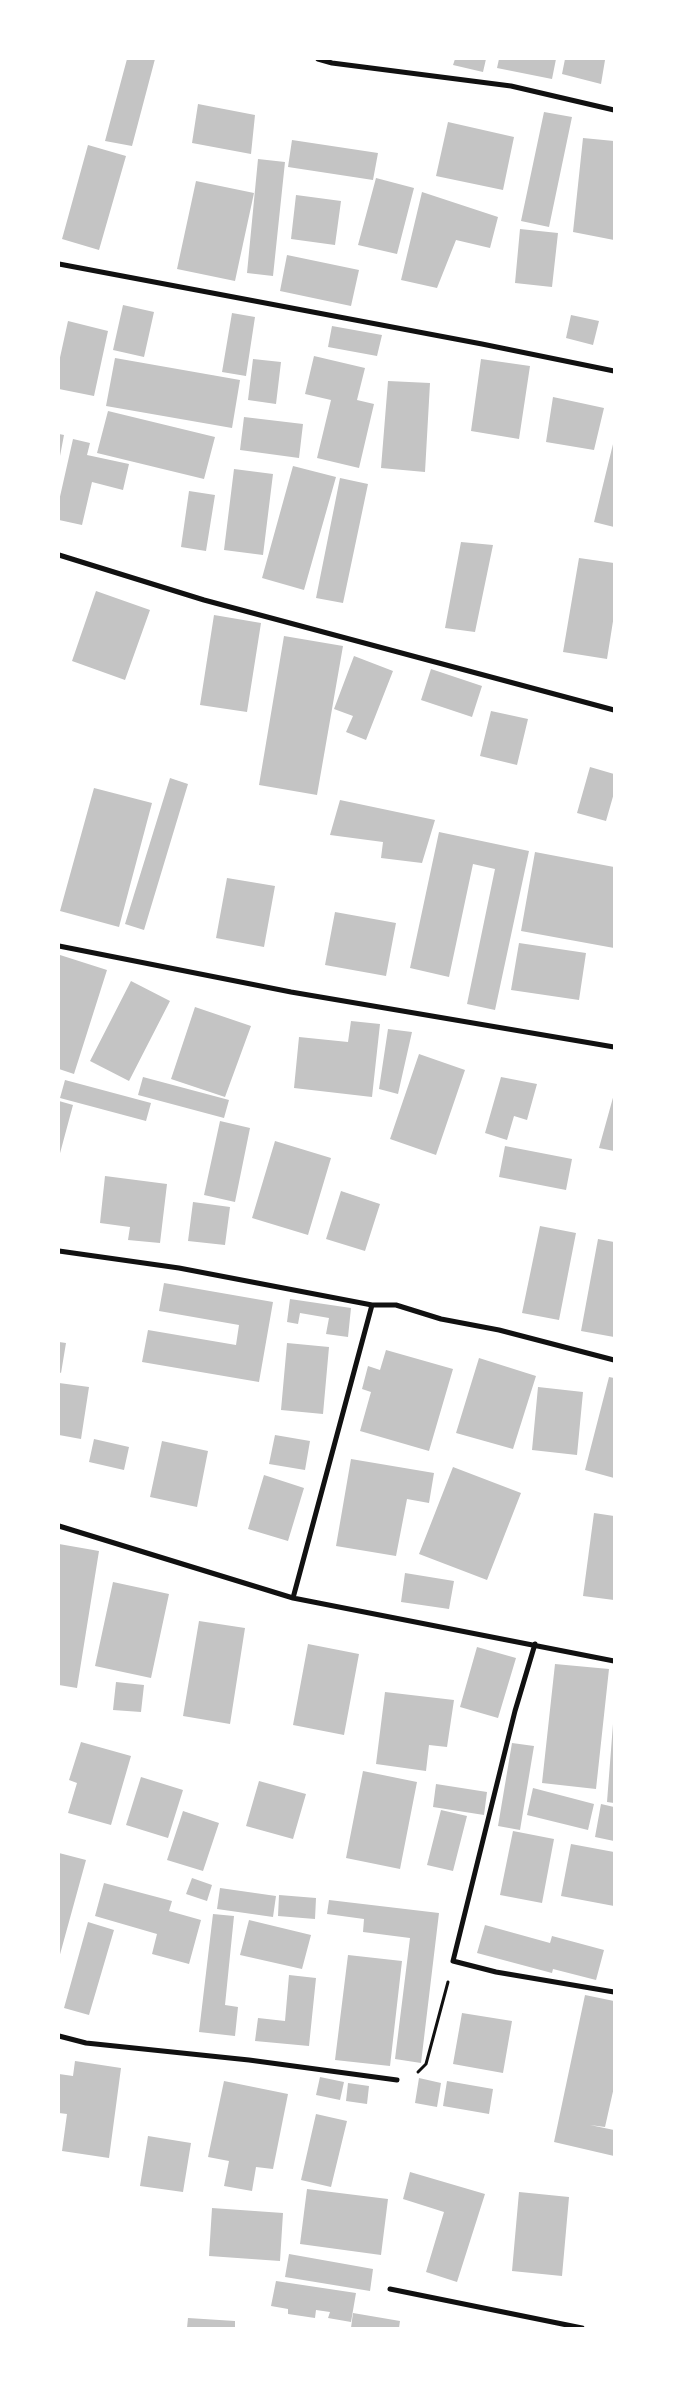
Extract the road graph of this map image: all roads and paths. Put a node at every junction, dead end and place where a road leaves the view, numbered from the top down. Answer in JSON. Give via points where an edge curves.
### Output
{"nodes":[{"id":1,"x":318,"y":59,"type":"edge"},
{"id":2,"x":614,"y":110,"type":"edge"},
{"id":3,"x":59,"y":264,"type":"edge"},
{"id":4,"x":614,"y":372,"type":"edge"},
{"id":5,"x":59,"y":555,"type":"edge"},
{"id":6,"x":614,"y":710,"type":"edge"},
{"id":7,"x":59,"y":946,"type":"edge"},
{"id":8,"x":614,"y":1047,"type":"edge"},
{"id":9,"x":59,"y":1251,"type":"edge"},
{"id":10,"x":372,"y":1304,"type":"junction"},
{"id":11,"x":614,"y":1360,"type":"edge"},
{"id":12,"x":59,"y":1526,"type":"edge"},
{"id":13,"x":293,"y":1598,"type":"junction"},
{"id":14,"x":535,"y":1644,"type":"junction"},
{"id":15,"x":614,"y":1661,"type":"edge"},
{"id":16,"x":453,"y":1961,"type":"junction"},
{"id":17,"x":614,"y":1992,"type":"edge"},
{"id":18,"x":59,"y":2036,"type":"edge"},
{"id":19,"x":397,"y":2080,"type":"joint"},
{"id":20,"x":390,"y":2289,"type":"dead end"},
{"id":21,"x":582,"y":2328,"type":"edge"}],
"edges":[{"from":1,"to":2,"type":"street","via":[[511,86]]},
{"from":3,"to":4,"type":"street"},
{"from":5,"to":6,"type":"street","via":[[213,602]]},
{"from":7,"to":8,"type":"street","via":[[291,992]]},
{"from":9,"to":10,"type":"street","via":[[180,1268]]},
{"from":10,"to":11,"type":"street","via":[[396,1306]]},
{"from":10,"to":13,"type":"street"},
{"from":12,"to":13,"type":"street"},
{"from":13,"to":14,"type":"street"},
{"from":14,"to":15,"type":"street"},
{"from":14,"to":16,"type":"street","via":[[515,1711]]},
{"from":16,"to":17,"type":"street","via":[[496,1972]]},
{"from":16,"to":19,"type":"path","via":[[426,2064],[412,2078]]},
{"from":18,"to":19,"type":"street","via":[[86,2043]]},
{"from":20,"to":21,"type":"street"}]}
